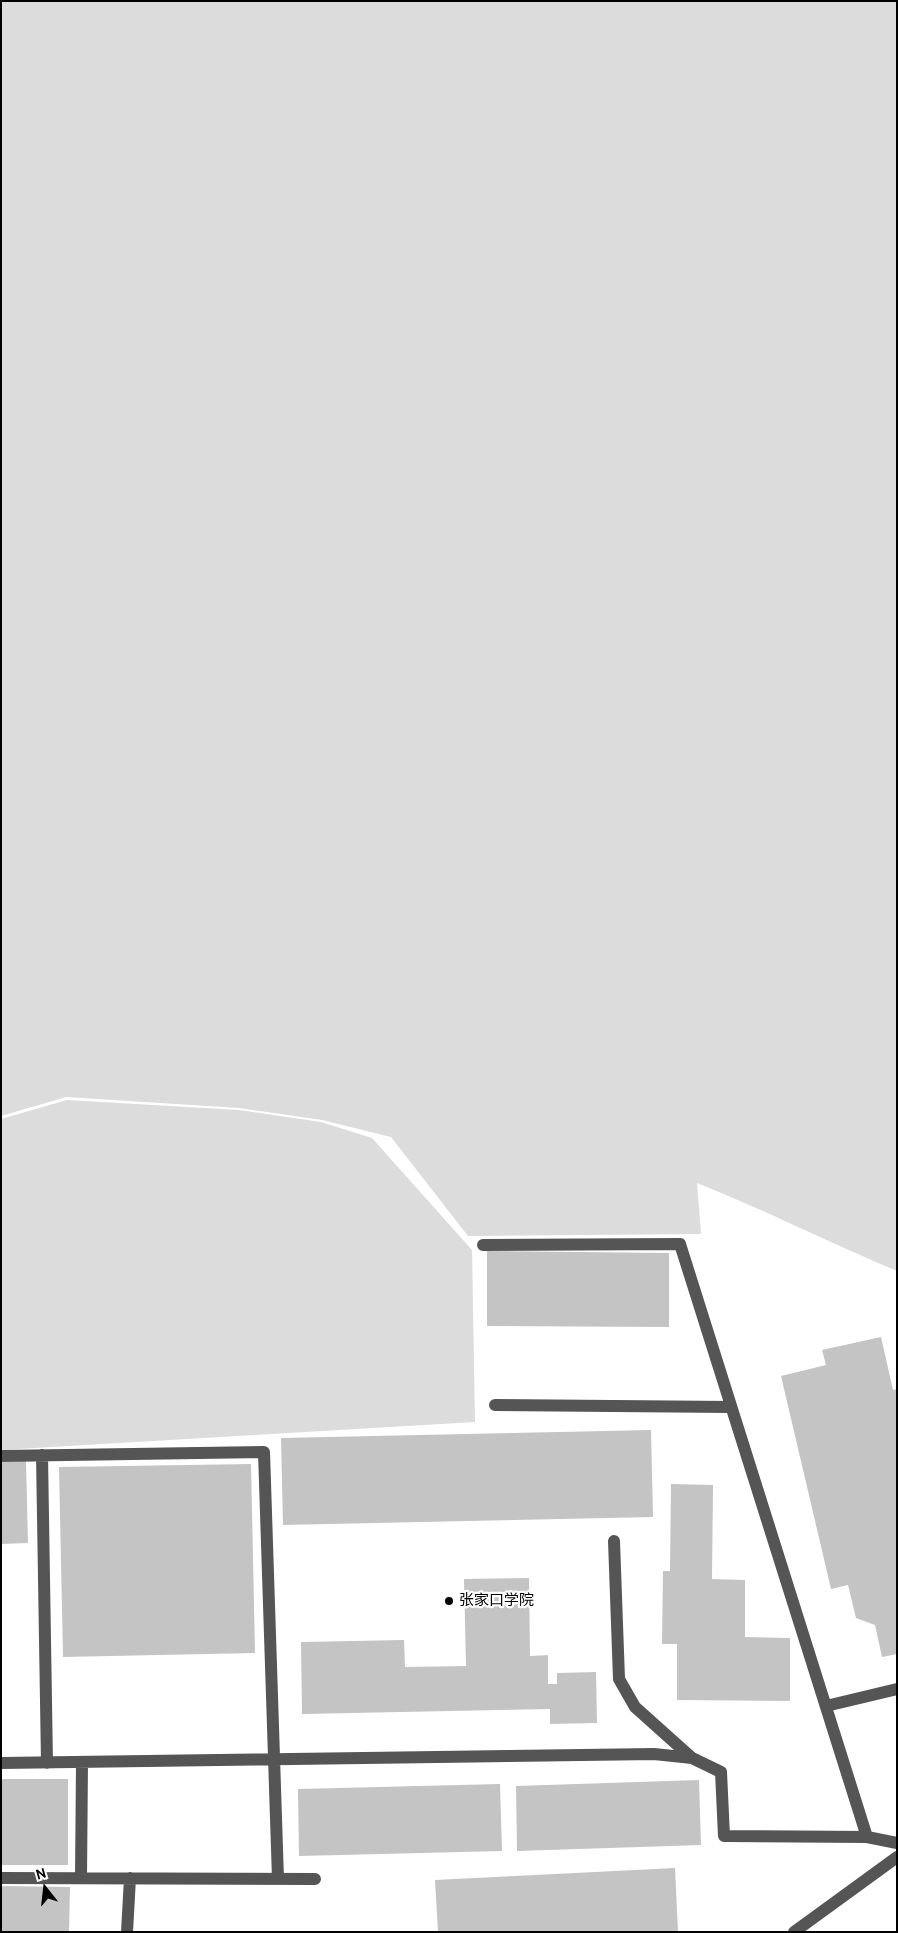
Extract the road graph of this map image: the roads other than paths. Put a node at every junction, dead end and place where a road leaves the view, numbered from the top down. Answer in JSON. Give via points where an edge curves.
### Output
{"nodes":[{"id":1,"x":483,"y":1245,"type":"dead end"},
{"id":2,"x":495,"y":1405,"type":"dead end"},
{"id":3,"x":731,"y":1406,"type":"junction"},
{"id":4,"x":42,"y":1455,"type":"junction"},
{"id":5,"x":1,"y":1456,"type":"edge"},
{"id":6,"x":614,"y":1541,"type":"dead end"},
{"id":7,"x":897,"y":1690,"type":"edge"},
{"id":8,"x":826,"y":1706,"type":"junction"},
{"id":9,"x":692,"y":1758,"type":"junction"},
{"id":10,"x":274,"y":1759,"type":"junction"},
{"id":11,"x":47,"y":1763,"type":"junction"},
{"id":12,"x":82,"y":1763,"type":"junction"},
{"id":13,"x":1,"y":1764,"type":"edge"},
{"id":14,"x":867,"y":1836,"type":"junction"},
{"id":15,"x":897,"y":1843,"type":"edge"},
{"id":16,"x":897,"y":1857,"type":"edge"},
{"id":17,"x":1,"y":1878,"type":"edge"},
{"id":18,"x":80,"y":1878,"type":"junction"},
{"id":19,"x":130,"y":1878,"type":"junction"},
{"id":20,"x":315,"y":1879,"type":"dead end"},
{"id":21,"x":278,"y":1880,"type":"junction"},
{"id":22,"x":127,"y":1932,"type":"edge"},
{"id":23,"x":794,"y":1932,"type":"edge"}],
"edges":[{"from":1,"to":3,"type":"lane","via":[[680,1244]]},
{"from":2,"to":3,"type":"lane"},
{"from":3,"to":8,"type":"lane"},
{"from":4,"to":5,"type":"lane"},
{"from":4,"to":10,"type":"lane","via":[[264,1452]]},
{"from":4,"to":11,"type":"lane"},
{"from":6,"to":9,"type":"lane","via":[[619,1679],[635,1707]]},
{"from":7,"to":8,"type":"lane"},
{"from":8,"to":14,"type":"lane"},
{"from":9,"to":10,"type":"lane","via":[[654,1754]]},
{"from":9,"to":14,"type":"lane","via":[[721,1772],[724,1836]]},
{"from":10,"to":12,"type":"lane"},
{"from":10,"to":21,"type":"lane"},
{"from":11,"to":12,"type":"lane"},
{"from":11,"to":13,"type":"lane"},
{"from":12,"to":18,"type":"lane"},
{"from":14,"to":15,"type":"lane"},
{"from":16,"to":23,"type":"lane"},
{"from":17,"to":18,"type":"lane"},
{"from":18,"to":19,"type":"lane"},
{"from":19,"to":21,"type":"lane"},
{"from":19,"to":22,"type":"lane"},
{"from":20,"to":21,"type":"lane"}]}
